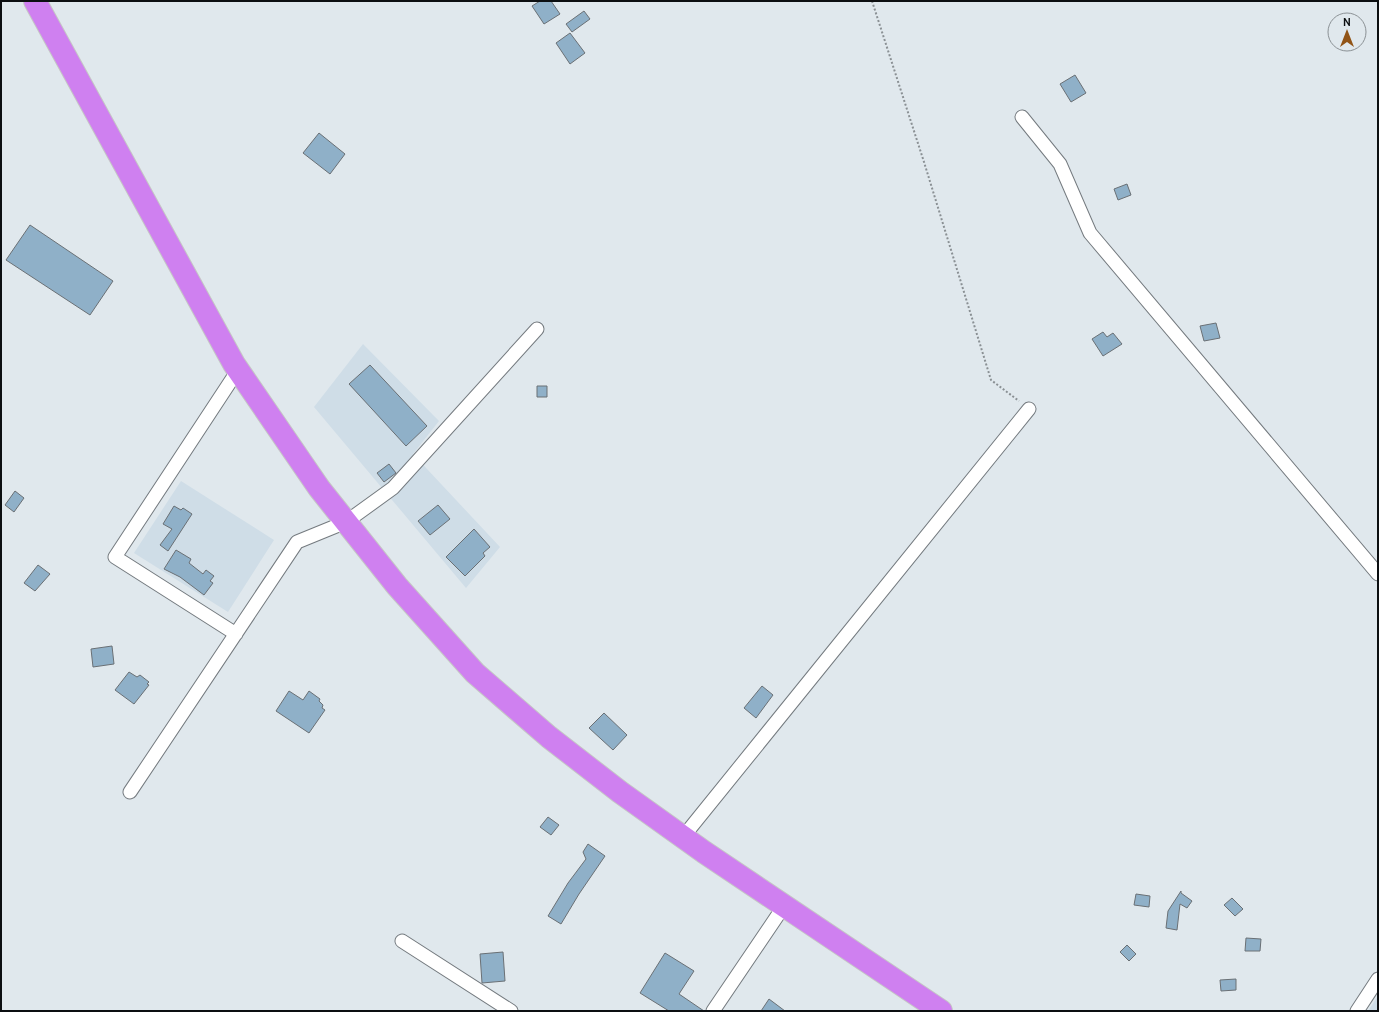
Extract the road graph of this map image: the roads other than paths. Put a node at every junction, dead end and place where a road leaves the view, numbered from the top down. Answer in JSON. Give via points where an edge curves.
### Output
{"nodes":[{"id":1,"x":35,"y":1,"type":"edge"},
{"id":2,"x":1022,"y":117,"type":"dead end"},
{"id":3,"x":537,"y":328,"type":"dead end"},
{"id":4,"x":238,"y":370,"type":"junction"},
{"id":5,"x":1030,"y":409,"type":"road end"},
{"id":6,"x":346,"y":522,"type":"junction"},
{"id":7,"x":1378,"y":574,"type":"edge"},
{"id":8,"x":236,"y":634,"type":"junction"},
{"id":9,"x":130,"y":792,"type":"dead end"},
{"id":10,"x":683,"y":838,"type":"junction"},
{"id":11,"x":784,"y":906,"type":"junction"},
{"id":12,"x":402,"y":941,"type":"dead end"},
{"id":13,"x":1378,"y":979,"type":"edge"},
{"id":14,"x":511,"y":1011,"type":"edge"},
{"id":15,"x":713,"y":1011,"type":"edge"},
{"id":16,"x":941,"y":1011,"type":"edge"},
{"id":17,"x":1357,"y":1011,"type":"edge"}],
"edges":[{"from":1,"to":4,"type":"highway"},
{"from":2,"to":7,"type":"street","via":[[1060,164],[1090,233]]},
{"from":3,"to":6,"type":"street","via":[[393,488]]},
{"from":4,"to":6,"type":"highway","via":[[319,488]]},
{"from":4,"to":8,"type":"street","via":[[115,557]]},
{"from":5,"to":10,"type":"street"},
{"from":6,"to":8,"type":"street","via":[[297,542]]},
{"from":6,"to":10,"type":"highway","via":[[397,586],[475,673],[549,737]]},
{"from":8,"to":9,"type":"street"},
{"from":10,"to":11,"type":"highway"},
{"from":11,"to":15,"type":"street"},
{"from":11,"to":16,"type":"highway"},
{"from":12,"to":14,"type":"street"},
{"from":13,"to":17,"type":"street"}]}
